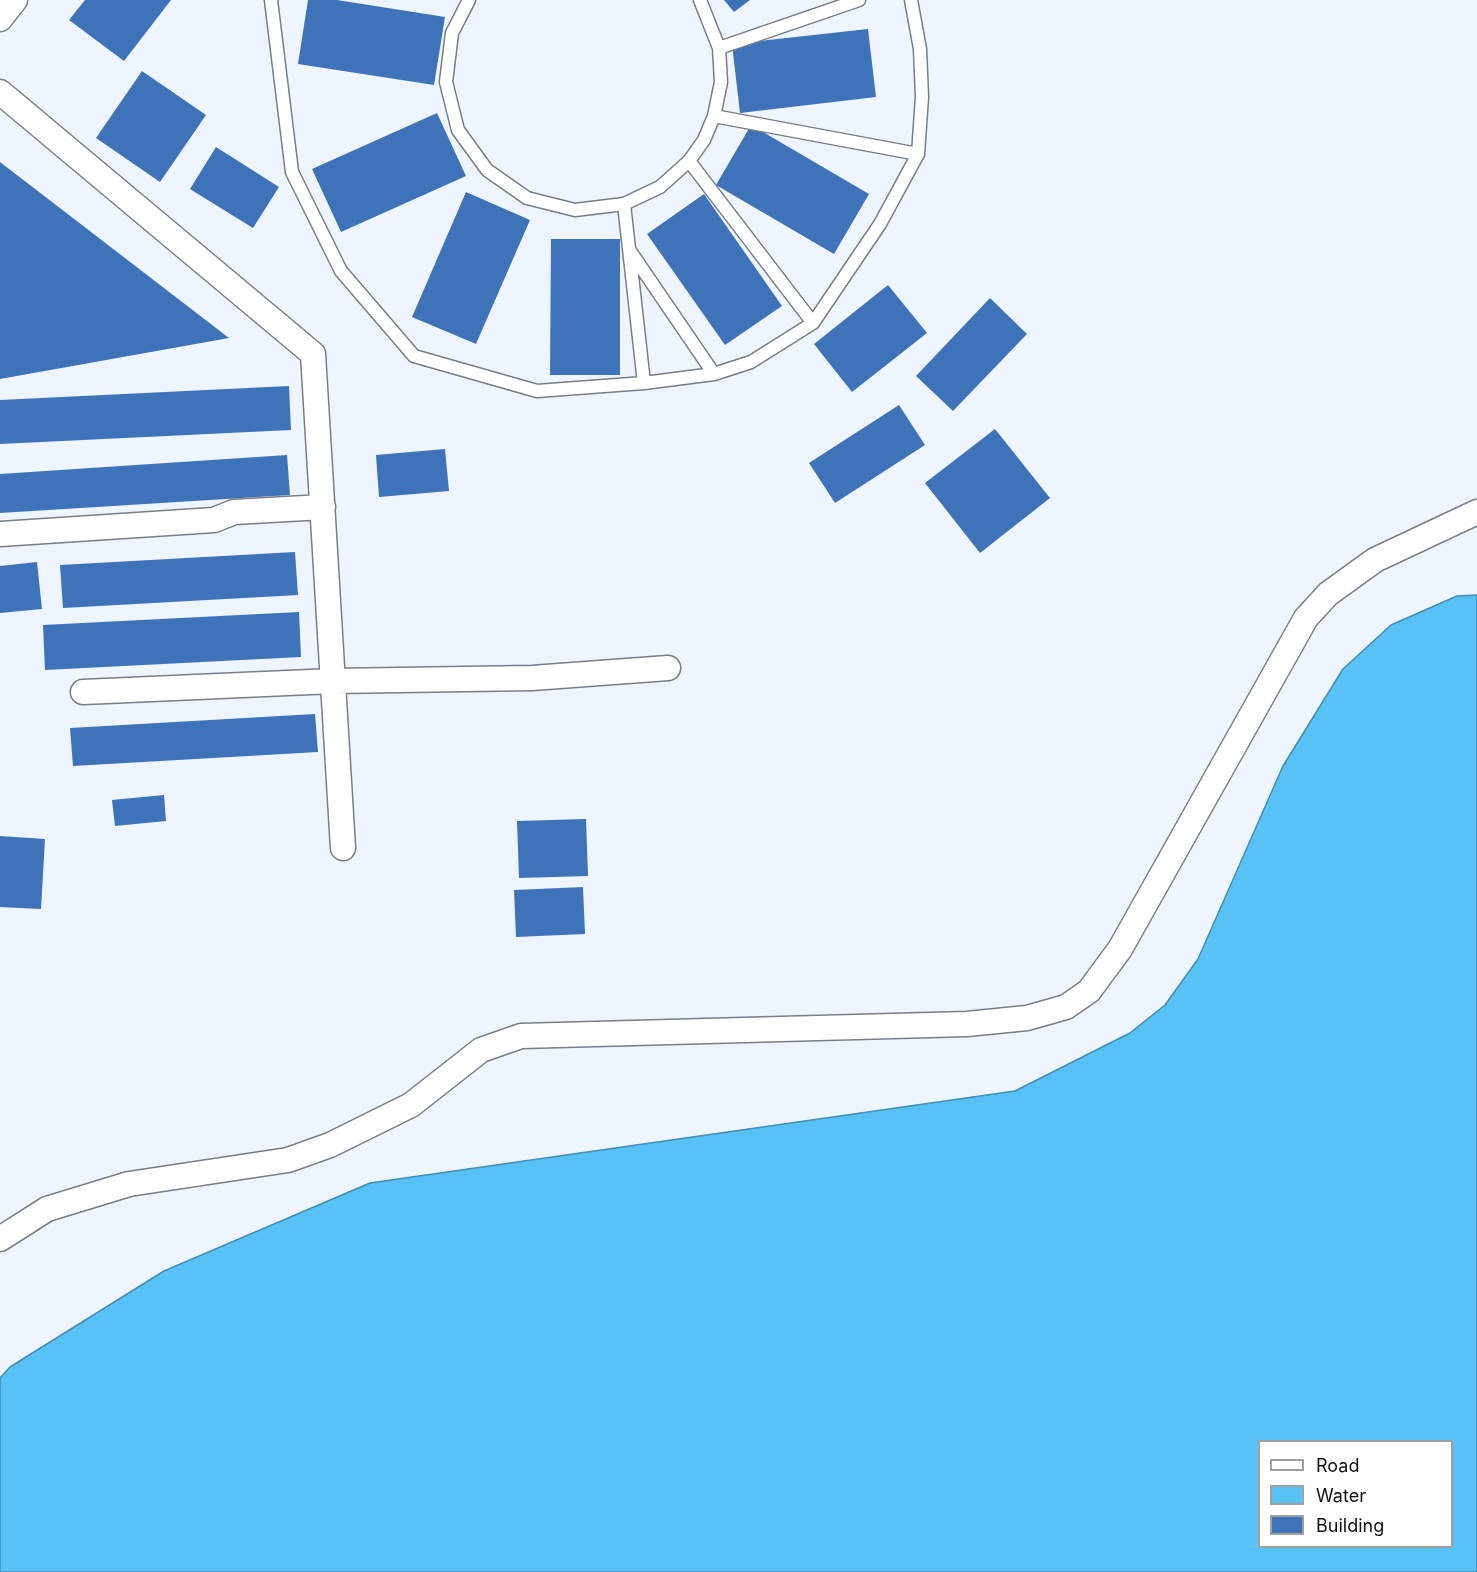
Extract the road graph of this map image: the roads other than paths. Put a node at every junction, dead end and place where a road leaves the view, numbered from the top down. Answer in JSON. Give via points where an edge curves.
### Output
{"nodes":[{"id":1,"x":15,"y":0,"type":"edge"},
{"id":2,"x":271,"y":0,"type":"edge"},
{"id":3,"x":469,"y":0,"type":"edge"},
{"id":4,"x":699,"y":0,"type":"edge"},
{"id":5,"x":859,"y":0,"type":"edge"},
{"id":6,"x":910,"y":0,"type":"edge"},
{"id":7,"x":0,"y":19,"type":"edge"},
{"id":8,"x":719,"y":48,"type":"junction"},
{"id":9,"x":0,"y":92,"type":"edge"},
{"id":10,"x":714,"y":116,"type":"junction"},
{"id":11,"x":918,"y":154,"type":"junction"},
{"id":12,"x":689,"y":160,"type":"junction"},
{"id":13,"x":624,"y":204,"type":"junction"},
{"id":14,"x":627,"y":247,"type":"junction"},
{"id":15,"x":813,"y":323,"type":"junction"},
{"id":16,"x":714,"y":374,"type":"junction"},
{"id":17,"x":644,"y":383,"type":"junction"},
{"id":18,"x":322,"y":507,"type":"junction"},
{"id":19,"x":1477,"y":512,"type":"edge"},
{"id":20,"x":0,"y":534,"type":"edge"},
{"id":21,"x":668,"y":668,"type":"dead end"},
{"id":22,"x":333,"y":681,"type":"junction"},
{"id":23,"x":83,"y":692,"type":"dead end"},
{"id":24,"x":343,"y":848,"type":"dead end"},
{"id":25,"x":0,"y":1239,"type":"edge"}],
"edges":[{"from":1,"to":7,"type":"street"},
{"from":2,"to":17,"type":"lane","via":[[292,172],[341,271],[414,356],[537,392]]},
{"from":3,"to":13,"type":"lane","via":[[452,33],[446,82],[458,130],[487,170],[527,198],[575,210]]},
{"from":4,"to":8,"type":"lane"},
{"from":5,"to":8,"type":"lane"},
{"from":6,"to":11,"type":"lane","via":[[920,58]]},
{"from":8,"to":10,"type":"lane","via":[[721,82]]},
{"from":9,"to":18,"type":"street","via":[[313,354]]},
{"from":10,"to":11,"type":"lane"},
{"from":10,"to":12,"type":"lane","via":[[704,140]]},
{"from":11,"to":15,"type":"lane","via":[[880,224]]},
{"from":12,"to":13,"type":"lane","via":[[660,187]]},
{"from":12,"to":15,"type":"lane"},
{"from":13,"to":14,"type":"lane"},
{"from":14,"to":16,"type":"lane"},
{"from":14,"to":17,"type":"lane"},
{"from":15,"to":16,"type":"lane","via":[[751,362]]},
{"from":16,"to":17,"type":"lane"},
{"from":18,"to":20,"type":"street","via":[[234,512],[214,520]]},
{"from":18,"to":22,"type":"street"},
{"from":19,"to":25,"type":"street","via":[[1375,560],[1328,594],[1306,618],[1120,949],[1089,991],[1066,1007],[1027,1018],[967,1024],[521,1036],[481,1050],[411,1105],[330,1145],[288,1160],[129,1184],[47,1209]]},
{"from":21,"to":22,"type":"street","via":[[532,678]]},
{"from":22,"to":23,"type":"street"},
{"from":22,"to":24,"type":"street"}]}
